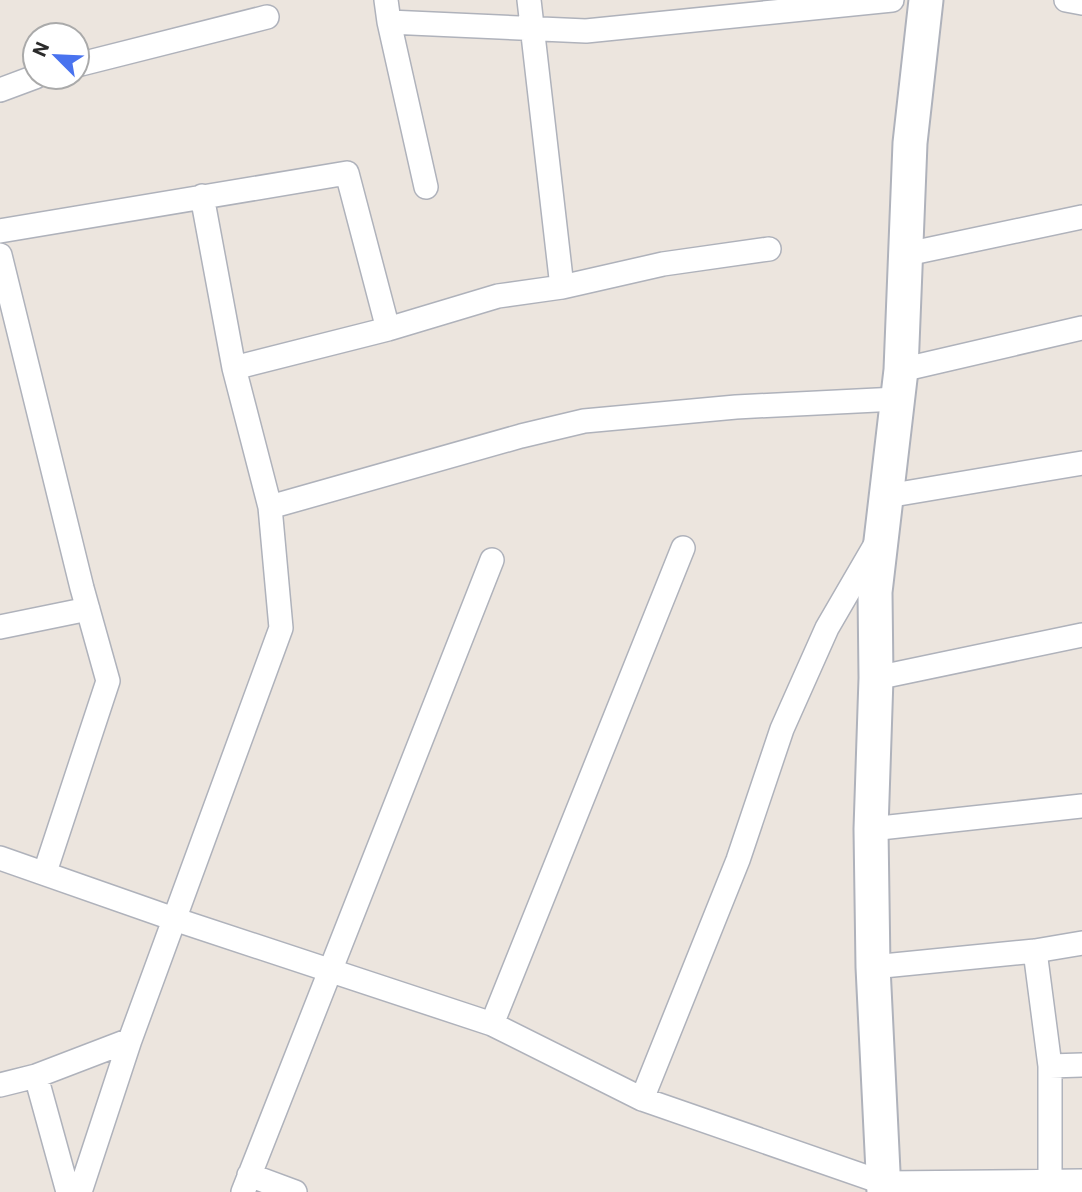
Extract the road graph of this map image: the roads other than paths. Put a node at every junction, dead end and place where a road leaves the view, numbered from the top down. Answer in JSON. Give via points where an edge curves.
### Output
{"nodes":[{"id":1,"x":529,"y":0,"type":"edge"},
{"id":2,"x":892,"y":0,"type":"edge"},
{"id":3,"x":926,"y":0,"type":"edge"},
{"id":4,"x":1066,"y":0,"type":"edge"},
{"id":5,"x":1082,"y":3,"type":"edge"},
{"id":6,"x":388,"y":11,"type":"edge"},
{"id":7,"x":267,"y":17,"type":"dead end"},
{"id":8,"x":532,"y":29,"type":"junction"},
{"id":9,"x":91,"y":61,"type":"edge"},
{"id":10,"x":21,"y":82,"type":"edge"},
{"id":11,"x":0,"y":90,"type":"edge"},
{"id":12,"x":426,"y":187,"type":"dead end"},
{"id":13,"x":202,"y":196,"type":"junction"},
{"id":14,"x":1082,"y":217,"type":"edge"},
{"id":15,"x":0,"y":231,"type":"edge"},
{"id":16,"x":769,"y":249,"type":"dead end"},
{"id":17,"x":907,"y":254,"type":"junction"},
{"id":18,"x":0,"y":255,"type":"edge"},
{"id":19,"x":562,"y":287,"type":"junction"},
{"id":20,"x":1082,"y":328,"type":"edge"},
{"id":21,"x":388,"y":329,"type":"junction"},
{"id":22,"x":234,"y":368,"type":"junction"},
{"id":23,"x":899,"y":384,"type":"junction"},
{"id":24,"x":1082,"y":463,"type":"edge"},
{"id":25,"x":887,"y":496,"type":"junction"},
{"id":26,"x":270,"y":507,"type":"junction"},
{"id":27,"x":883,"y":531,"type":"junction"},
{"id":28,"x":683,"y":548,"type":"dead end"},
{"id":29,"x":492,"y":560,"type":"dead end"},
{"id":30,"x":88,"y":610,"type":"junction"},
{"id":31,"x":0,"y":627,"type":"edge"},
{"id":32,"x":1082,"y":635,"type":"edge"},
{"id":33,"x":876,"y":678,"type":"junction"},
{"id":34,"x":1082,"y":806,"type":"edge"},
{"id":35,"x":871,"y":829,"type":"junction"},
{"id":36,"x":0,"y":858,"type":"edge"},
{"id":37,"x":45,"y":872,"type":"junction"},
{"id":38,"x":174,"y":919,"type":"junction"},
{"id":39,"x":1082,"y":943,"type":"edge"},
{"id":40,"x":1035,"y":951,"type":"junction"},
{"id":41,"x":873,"y":967,"type":"junction"},
{"id":42,"x":331,"y":972,"type":"junction"},
{"id":43,"x":492,"y":1024,"type":"junction"},
{"id":44,"x":130,"y":1040,"type":"junction"},
{"id":45,"x":1082,"y":1065,"type":"edge"},
{"id":46,"x":1050,"y":1066,"type":"junction"},
{"id":47,"x":36,"y":1076,"type":"junction"},
{"id":48,"x":0,"y":1085,"type":"edge"},
{"id":49,"x":642,"y":1099,"type":"junction"},
{"id":50,"x":1082,"y":1181,"type":"edge"},
{"id":51,"x":246,"y":1184,"type":"edge"},
{"id":52,"x":884,"y":1187,"type":"edge"},
{"id":53,"x":1050,"y":1187,"type":"edge"},
{"id":54,"x":68,"y":1192,"type":"edge"},
{"id":55,"x":80,"y":1192,"type":"edge"},
{"id":56,"x":295,"y":1192,"type":"edge"}],
"edges":[{"from":1,"to":8,"type":"street"},
{"from":2,"to":8,"type":"street","via":[[586,32]]},
{"from":3,"to":17,"type":"street","via":[[910,143]]},
{"from":4,"to":5,"type":"street"},
{"from":6,"to":8,"type":"street"},
{"from":6,"to":12,"type":"street"},
{"from":7,"to":9,"type":"street"},
{"from":8,"to":19,"type":"street"},
{"from":10,"to":11,"type":"street"},
{"from":13,"to":15,"type":"street"},
{"from":13,"to":21,"type":"street","via":[[347,173]]},
{"from":13,"to":22,"type":"street"},
{"from":14,"to":17,"type":"street"},
{"from":16,"to":19,"type":"street","via":[[663,264]]},
{"from":17,"to":23,"type":"street"},
{"from":18,"to":30,"type":"street"},
{"from":19,"to":21,"type":"street","via":[[498,296]]},
{"from":20,"to":23,"type":"street"},
{"from":21,"to":22,"type":"street"},
{"from":22,"to":26,"type":"street"},
{"from":23,"to":25,"type":"street"},
{"from":23,"to":26,"type":"street","via":[[736,407],[584,421]]},
{"from":24,"to":25,"type":"street"},
{"from":25,"to":27,"type":"street"},
{"from":26,"to":38,"type":"street","via":[[281,628]]},
{"from":27,"to":33,"type":"street","via":[[875,592]]},
{"from":27,"to":49,"type":"street","via":[[827,628],[782,729],[738,860]]},
{"from":28,"to":43,"type":"street"},
{"from":29,"to":42,"type":"street"},
{"from":30,"to":31,"type":"street"},
{"from":30,"to":37,"type":"street","via":[[108,681]]},
{"from":32,"to":33,"type":"street"},
{"from":33,"to":35,"type":"street"},
{"from":34,"to":35,"type":"street"},
{"from":35,"to":41,"type":"street"},
{"from":36,"to":37,"type":"street"},
{"from":37,"to":38,"type":"street"},
{"from":38,"to":42,"type":"street"},
{"from":38,"to":44,"type":"street"},
{"from":39,"to":40,"type":"street"},
{"from":40,"to":41,"type":"street"},
{"from":40,"to":46,"type":"street"},
{"from":41,"to":52,"type":"street"},
{"from":42,"to":43,"type":"street"},
{"from":42,"to":51,"type":"street"},
{"from":43,"to":49,"type":"street"},
{"from":44,"to":47,"type":"street"},
{"from":44,"to":55,"type":"street"},
{"from":45,"to":46,"type":"street"},
{"from":46,"to":53,"type":"street"},
{"from":47,"to":48,"type":"street"},
{"from":47,"to":54,"type":"street"},
{"from":49,"to":52,"type":"street"},
{"from":50,"to":53,"type":"street"},
{"from":51,"to":56,"type":"street"},
{"from":52,"to":53,"type":"street"}]}
